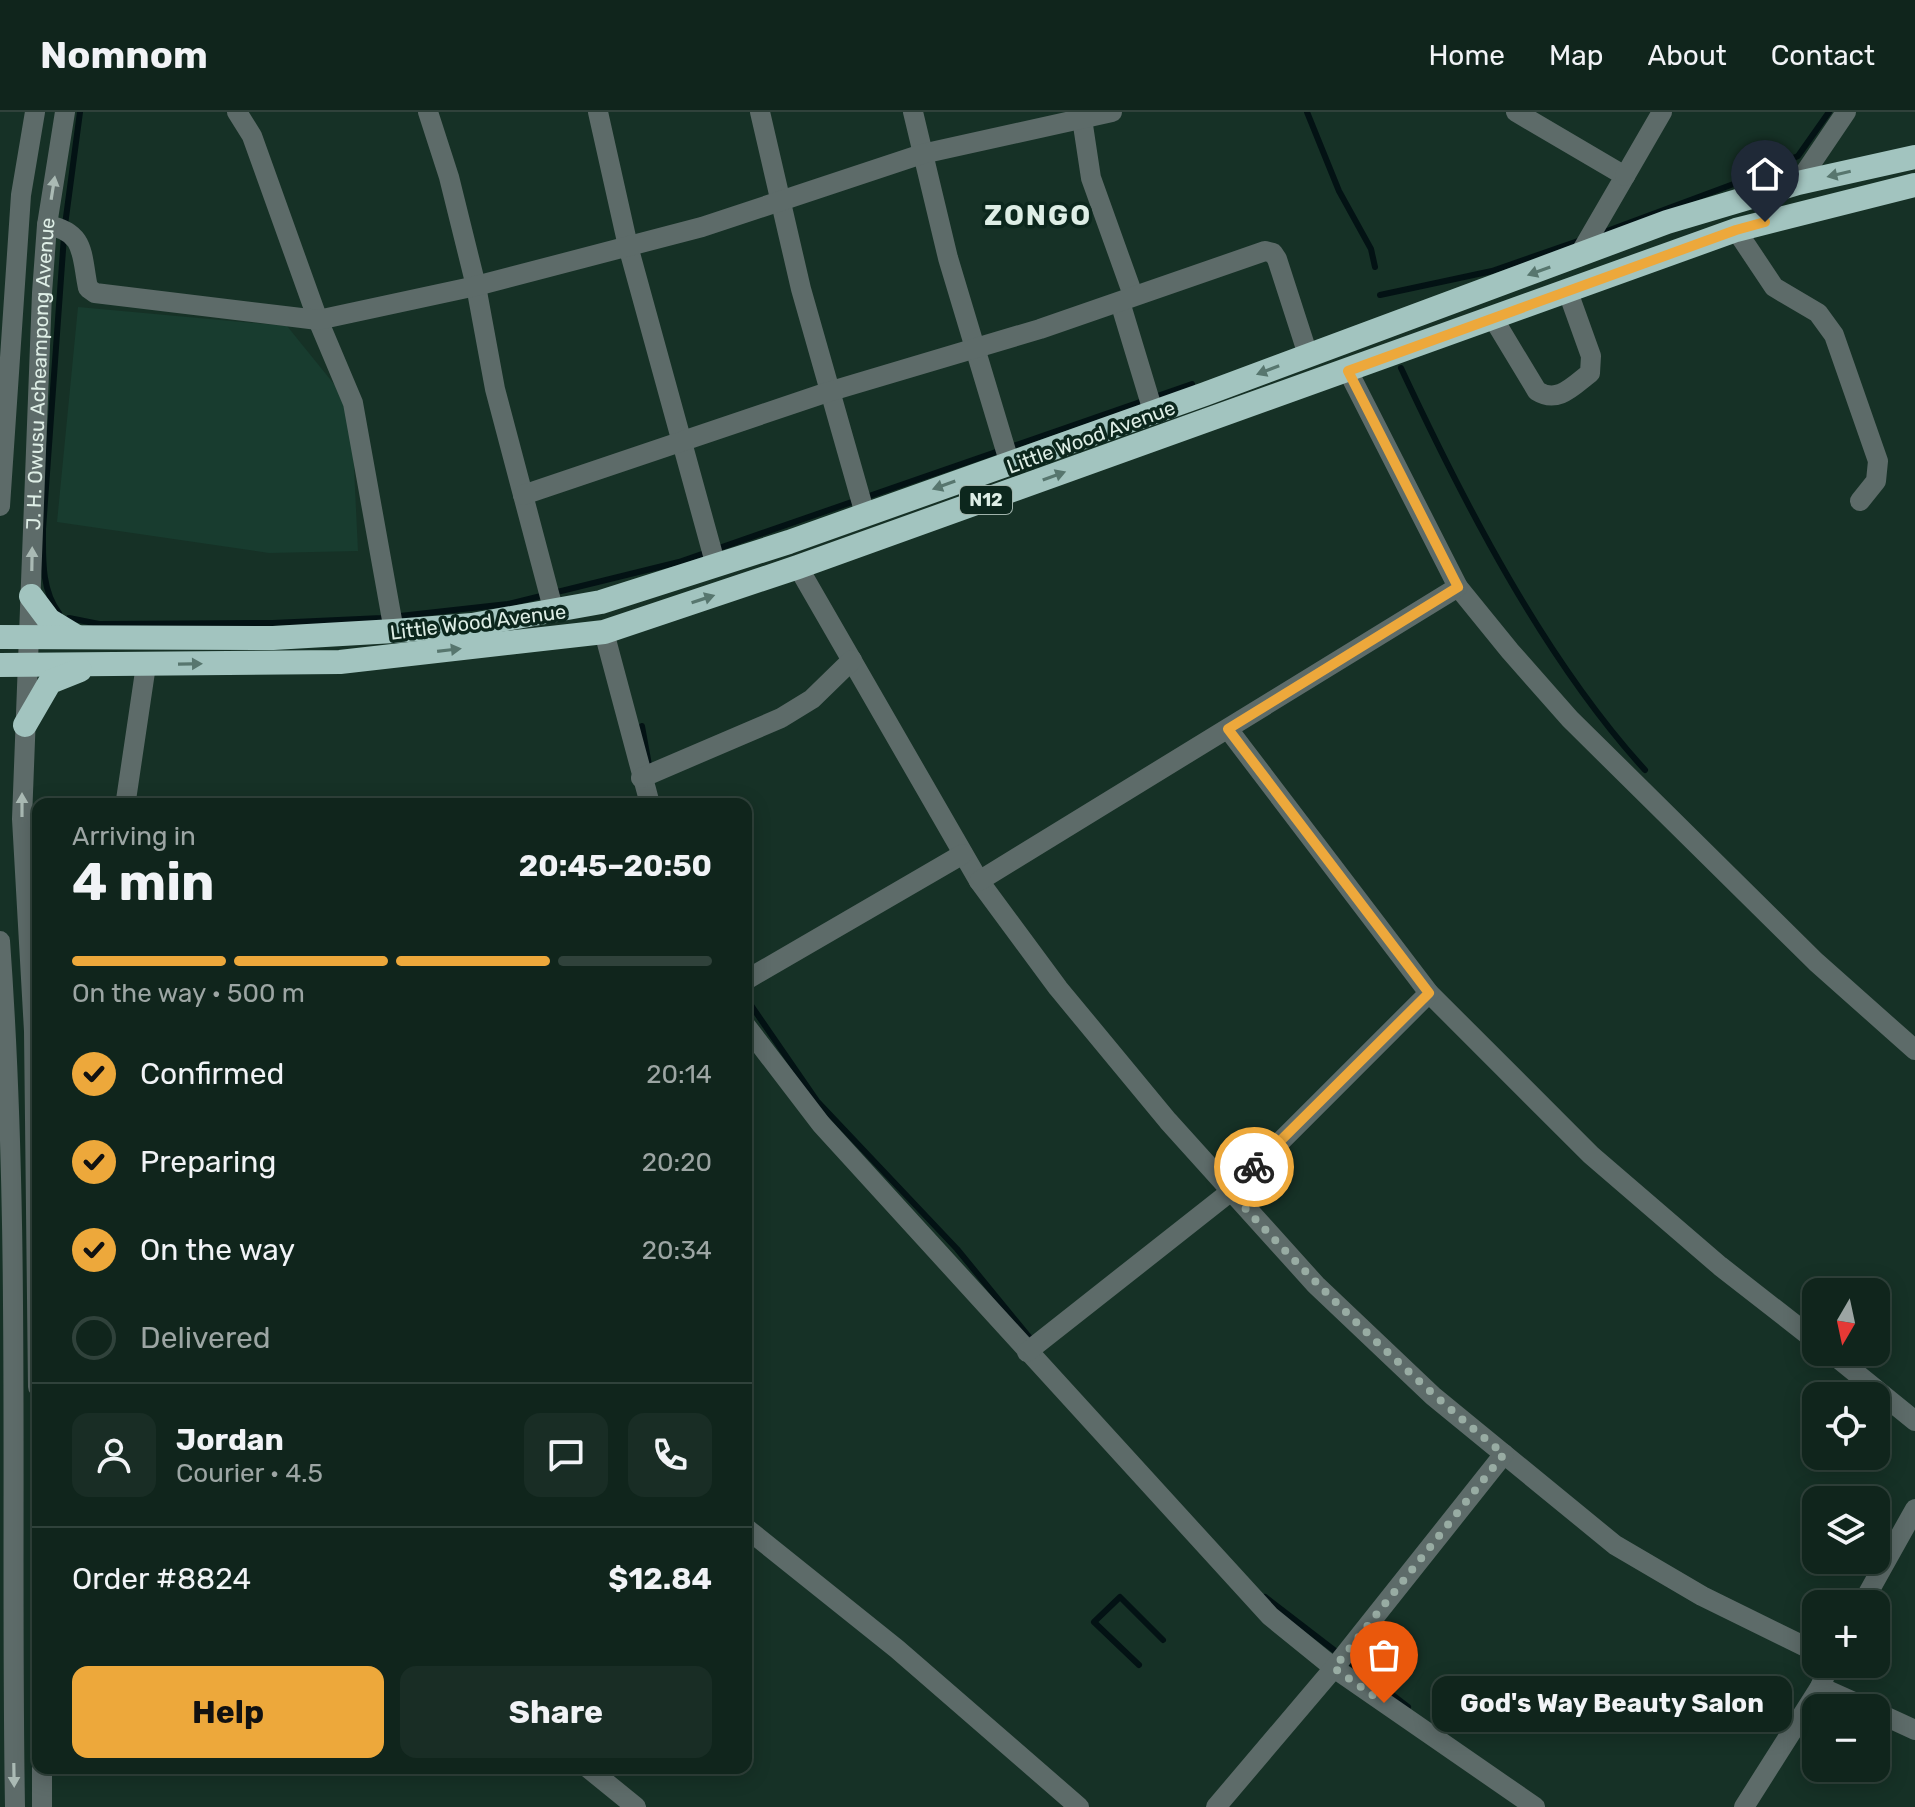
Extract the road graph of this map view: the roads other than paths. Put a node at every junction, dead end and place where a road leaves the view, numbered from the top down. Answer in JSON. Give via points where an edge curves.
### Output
{"nodes":[{"id":1,"x":35,"y":112,"type":"edge"},
{"id":2,"x":65,"y":112,"type":"edge"},
{"id":3,"x":237,"y":112,"type":"edge"},
{"id":4,"x":428,"y":112,"type":"edge"},
{"id":5,"x":598,"y":112,"type":"edge"},
{"id":6,"x":760,"y":112,"type":"edge"},
{"id":7,"x":913,"y":112,"type":"edge"},
{"id":8,"x":1112,"y":112,"type":"edge"},
{"id":9,"x":1516,"y":112,"type":"edge"},
{"id":10,"x":1662,"y":112,"type":"edge"},
{"id":11,"x":1846,"y":112,"type":"edge"},
{"id":12,"x":1081,"y":116,"type":"edge"},
{"id":13,"x":922,"y":154,"type":"junction"},
{"id":14,"x":1915,"y":157,"type":"edge"},
{"id":15,"x":1625,"y":176,"type":"junction"},
{"id":16,"x":1798,"y":183,"type":"junction"},
{"id":17,"x":1915,"y":185,"type":"edge"},
{"id":18,"x":0,"y":189,"type":"edge"},
{"id":19,"x":21,"y":195,"type":"junction"},
{"id":20,"x":781,"y":202,"type":"junction"},
{"id":21,"x":47,"y":225,"type":"junction"},
{"id":22,"x":1736,"y":230,"type":"junction"},
{"id":23,"x":628,"y":246,"type":"junction"},
{"id":24,"x":1578,"y":257,"type":"junction"},
{"id":25,"x":476,"y":286,"type":"junction"},
{"id":26,"x":7,"y":287,"type":"edge"},
{"id":27,"x":1568,"y":292,"type":"junction"},
{"id":28,"x":42,"y":293,"type":"junction"},
{"id":29,"x":1127,"y":298,"type":"junction"},
{"id":30,"x":1493,"y":318,"type":"junction"},
{"id":31,"x":318,"y":320,"type":"junction"},
{"id":32,"x":976,"y":348,"type":"junction"},
{"id":33,"x":1308,"y":355,"type":"junction"},
{"id":34,"x":1348,"y":371,"type":"junction"},
{"id":35,"x":828,"y":392,"type":"junction"},
{"id":36,"x":1153,"y":411,"type":"junction"},
{"id":37,"x":681,"y":442,"type":"junction"},
{"id":38,"x":1009,"y":461,"type":"junction"},
{"id":39,"x":523,"y":495,"type":"junction"},
{"id":40,"x":1860,"y":501,"type":"dead end"},
{"id":41,"x":0,"y":506,"type":"edge"},
{"id":42,"x":865,"y":514,"type":"junction"},
{"id":43,"x":716,"y":566,"type":"junction"},
{"id":44,"x":798,"y":567,"type":"junction"},
{"id":45,"x":1458,"y":587,"type":"junction"},
{"id":46,"x":31,"y":596,"type":"junction"},
{"id":47,"x":554,"y":612,"type":"junction"},
{"id":48,"x":394,"y":631,"type":"junction"},
{"id":49,"x":604,"y":632,"type":"junction"},
{"id":50,"x":0,"y":637,"type":"edge"},
{"id":51,"x":30,"y":637,"type":"junction"},
{"id":52,"x":83,"y":640,"type":"junction"},
{"id":53,"x":852,"y":660,"type":"junction"},
{"id":54,"x":0,"y":665,"type":"edge"},
{"id":55,"x":28,"y":665,"type":"junction"},
{"id":56,"x":95,"y":665,"type":"junction"},
{"id":57,"x":146,"y":665,"type":"junction"},
{"id":58,"x":25,"y":725,"type":"junction"},
{"id":59,"x":1228,"y":729,"type":"junction"},
{"id":60,"x":641,"y":778,"type":"junction"},
{"id":61,"x":126,"y":798,"type":"edge"},
{"id":62,"x":648,"y":798,"type":"edge"},
{"id":63,"x":963,"y":854,"type":"junction"},
{"id":64,"x":979,"y":881,"type":"junction"},
{"id":65,"x":0,"y":941,"type":"edge"},
{"id":66,"x":752,"y":977,"type":"edge"},
{"id":67,"x":1429,"y":993,"type":"junction"},
{"id":68,"x":32,"y":1004,"type":"edge"},
{"id":69,"x":3,"y":1026,"type":"edge"},
{"id":70,"x":752,"y":1034,"type":"edge"},
{"id":71,"x":1915,"y":1050,"type":"edge"},
{"id":72,"x":1230,"y":1192,"type":"junction"},
{"id":73,"x":6,"y":1240,"type":"edge"},
{"id":74,"x":1802,"y":1330,"type":"edge"},
{"id":75,"x":1027,"y":1352,"type":"junction"},
{"id":76,"x":7,"y":1360,"type":"edge"},
{"id":77,"x":1847,"y":1366,"type":"edge"},
{"id":78,"x":1915,"y":1421,"type":"edge"},
{"id":79,"x":1504,"y":1454,"type":"junction"},
{"id":80,"x":1915,"y":1509,"type":"edge"},
{"id":81,"x":752,"y":1533,"type":"edge"},
{"id":82,"x":1870,"y":1590,"type":"edge"},
{"id":83,"x":1802,"y":1645,"type":"edge"},
{"id":84,"x":1334,"y":1668,"type":"junction"},
{"id":85,"x":1824,"y":1678,"type":"edge"},
{"id":86,"x":1820,"y":1687,"type":"junction"},
{"id":87,"x":1836,"y":1694,"type":"edge"},
{"id":88,"x":1890,"y":1718,"type":"edge"},
{"id":89,"x":1915,"y":1730,"type":"edge"},
{"id":90,"x":42,"y":1774,"type":"edge"},
{"id":91,"x":595,"y":1774,"type":"edge"},
{"id":92,"x":15,"y":1807,"type":"edge"},
{"id":93,"x":42,"y":1807,"type":"edge"},
{"id":94,"x":636,"y":1807,"type":"edge"},
{"id":95,"x":1079,"y":1807,"type":"edge"},
{"id":96,"x":1216,"y":1807,"type":"edge"},
{"id":97,"x":1535,"y":1807,"type":"edge"},
{"id":98,"x":1744,"y":1807,"type":"edge"}],
"edges":[{"from":1,"to":19,"type":"street","name":"J. H. Owusu Acheampong Avenue"},
{"from":21,"to":2,"type":"street","name":"J. H. Owusu Acheampong Avenue","one_way":true},
{"from":3,"to":31,"type":"street","via":[[252,136]]},
{"from":4,"to":25,"type":"street"},
{"from":5,"to":23,"type":"street"},
{"from":6,"to":20,"type":"street"},
{"from":7,"to":13,"type":"street"},
{"from":8,"to":12,"type":"street"},
{"from":9,"to":15,"type":"street"},
{"from":10,"to":15,"type":"street"},
{"from":11,"to":16,"type":"street"},
{"from":12,"to":13,"type":"street"},
{"from":12,"to":29,"type":"street","via":[[1091,178]]},
{"from":13,"to":20,"type":"street"},
{"from":13,"to":32,"type":"street"},
{"from":14,"to":16,"type":"highway","name":"Little Wood Avenue","number":"N12","one_way":true},
{"from":15,"to":24,"type":"street"},
{"from":16,"to":24,"type":"highway","name":"Little Wood Avenue","number":"N12","via":[[1667,222]]},
{"from":17,"to":22,"type":"highway","name":"Little Wood Avenue","number":"N12"},
{"from":18,"to":19,"type":"street"},
{"from":19,"to":26,"type":"street","name":"J. H. Owusu Acheampong Avenue"},
{"from":20,"to":23,"type":"street"},
{"from":20,"to":35,"type":"street"},
{"from":21,"to":28,"type":"street","name":"J. H. Owusu Acheampong Avenue"},
{"from":21,"to":31,"type":"street","via":[[65,228],[78,239],[88,288],[95,293]]},
{"from":22,"to":27,"type":"highway","name":"Little Wood Avenue","number":"N12"},
{"from":22,"to":40,"type":"street","via":[[1774,287],[1818,313],[1834,335],[1878,461],[1876,481]]},
{"from":23,"to":25,"type":"street"},
{"from":23,"to":37,"type":"street"},
{"from":24,"to":33,"type":"highway","name":"Little Wood Avenue","number":"N12","one_way":true},
{"from":25,"to":31,"type":"street"},
{"from":25,"to":39,"type":"street","via":[[495,389]]},
{"from":26,"to":28,"type":"street"},
{"from":26,"to":41,"type":"street","name":"J. H. Owusu Acheampong Avenue"},
{"from":27,"to":30,"type":"highway","name":"Little Wood Avenue","number":"N12"},
{"from":27,"to":30,"type":"street","via":[[1591,356],[1590,373],[1560,396],[1537,391]]},
{"from":46,"to":28,"type":"street","name":"J. H. Owusu Acheampong Avenue","one_way":true},
{"from":29,"to":32,"type":"street"},
{"from":29,"to":33,"type":"street","via":[[1265,251],[1273,253]]},
{"from":29,"to":36,"type":"street"},
{"from":30,"to":34,"type":"highway","name":"Little Wood Avenue","number":"N12"},
{"from":31,"to":48,"type":"street","via":[[353,403]]},
{"from":32,"to":35,"type":"street"},
{"from":32,"to":38,"type":"street"},
{"from":33,"to":36,"type":"highway","name":"Little Wood Avenue","number":"N12","one_way":true},
{"from":44,"to":34,"type":"highway","name":"Little Wood Avenue","number":"N12","one_way":true},
{"from":34,"to":45,"type":"street"},
{"from":35,"to":37,"type":"street"},
{"from":35,"to":42,"type":"street"},
{"from":36,"to":38,"type":"highway","name":"Little Wood Avenue","number":"N12"},
{"from":37,"to":39,"type":"street"},
{"from":37,"to":43,"type":"street"},
{"from":38,"to":42,"type":"highway","name":"Little Wood Avenue","number":"N12","one_way":true},
{"from":39,"to":47,"type":"street"},
{"from":42,"to":43,"type":"highway","name":"Little Wood Avenue","number":"N12"},
{"from":43,"to":47,"type":"highway","name":"Little Wood Avenue","number":"N12"},
{"from":49,"to":44,"type":"highway","name":"Little Wood Avenue","number":"N12","one_way":true},
{"from":44,"to":53,"type":"street"},
{"from":45,"to":59,"type":"street"},
{"from":45,"to":71,"type":"street","via":[[1570,719],[1816,962]]},
{"from":46,"to":51,"type":"street","name":"J. H. Owusu Acheampong Avenue"},
{"from":46,"to":52,"type":"highway","via":[[49,620]]},
{"from":47,"to":48,"type":"highway","name":"Little Wood Avenue","number":"N12"},
{"from":48,"to":52,"type":"highway","name":"Little Wood Avenue","number":"N12"},
{"from":57,"to":49,"type":"highway","name":"Little Wood Avenue","number":"N12","one_way":true,"via":[[340,662]]},
{"from":49,"to":60,"type":"street"},
{"from":50,"to":51,"type":"highway","number":"N12"},
{"from":51,"to":52,"type":"highway","name":"Little Wood Avenue","number":"N12"},
{"from":51,"to":55,"type":"street","name":"J. H. Owusu Acheampong Avenue"},
{"from":53,"to":60,"type":"street","via":[[812,699],[781,718]]},
{"from":53,"to":63,"type":"street"},
{"from":54,"to":55,"type":"highway","number":"N12"},
{"from":55,"to":56,"type":"highway","name":"Little Wood Avenue","number":"N12"},
{"from":55,"to":58,"type":"street","name":"J. H. Owusu Acheampong Avenue"},
{"from":56,"to":57,"type":"highway","name":"Little Wood Avenue","number":"N12"},
{"from":56,"to":58,"type":"highway","via":[[50,682]]},
{"from":57,"to":61,"type":"street"},
{"from":68,"to":58,"type":"street","name":"J. H. Owusu Acheampong Avenue","one_way":true,"via":[[22,819]]},
{"from":59,"to":64,"type":"street"},
{"from":59,"to":67,"type":"street"},
{"from":60,"to":62,"type":"street"},
{"from":63,"to":64,"type":"street"},
{"from":63,"to":66,"type":"street"},
{"from":64,"to":72,"type":"street","via":[[1058,988]]},
{"from":65,"to":69,"type":"street"},
{"from":67,"to":72,"type":"street"},
{"from":67,"to":74,"type":"street","via":[[1591,1155]]},
{"from":69,"to":73,"type":"street"},
{"from":70,"to":75,"type":"street","via":[[821,1124]]},
{"from":72,"to":75,"type":"street"},
{"from":72,"to":79,"type":"street","via":[[1358,1326]]},
{"from":73,"to":76,"type":"street"},
{"from":75,"to":84,"type":"street","via":[[1270,1616]]},
{"from":76,"to":92,"type":"street","one_way":true},
{"from":77,"to":78,"type":"street"},
{"from":79,"to":83,"type":"street","via":[[1615,1545]]},
{"from":79,"to":84,"type":"street"},
{"from":80,"to":82,"type":"street"},
{"from":81,"to":95,"type":"street","via":[[897,1649]]},
{"from":84,"to":96,"type":"street"},
{"from":84,"to":97,"type":"street"},
{"from":85,"to":86,"type":"street"},
{"from":86,"to":87,"type":"street"},
{"from":86,"to":98,"type":"street"},
{"from":88,"to":89,"type":"street"},
{"from":90,"to":93,"type":"street"},
{"from":91,"to":94,"type":"street"}]}
